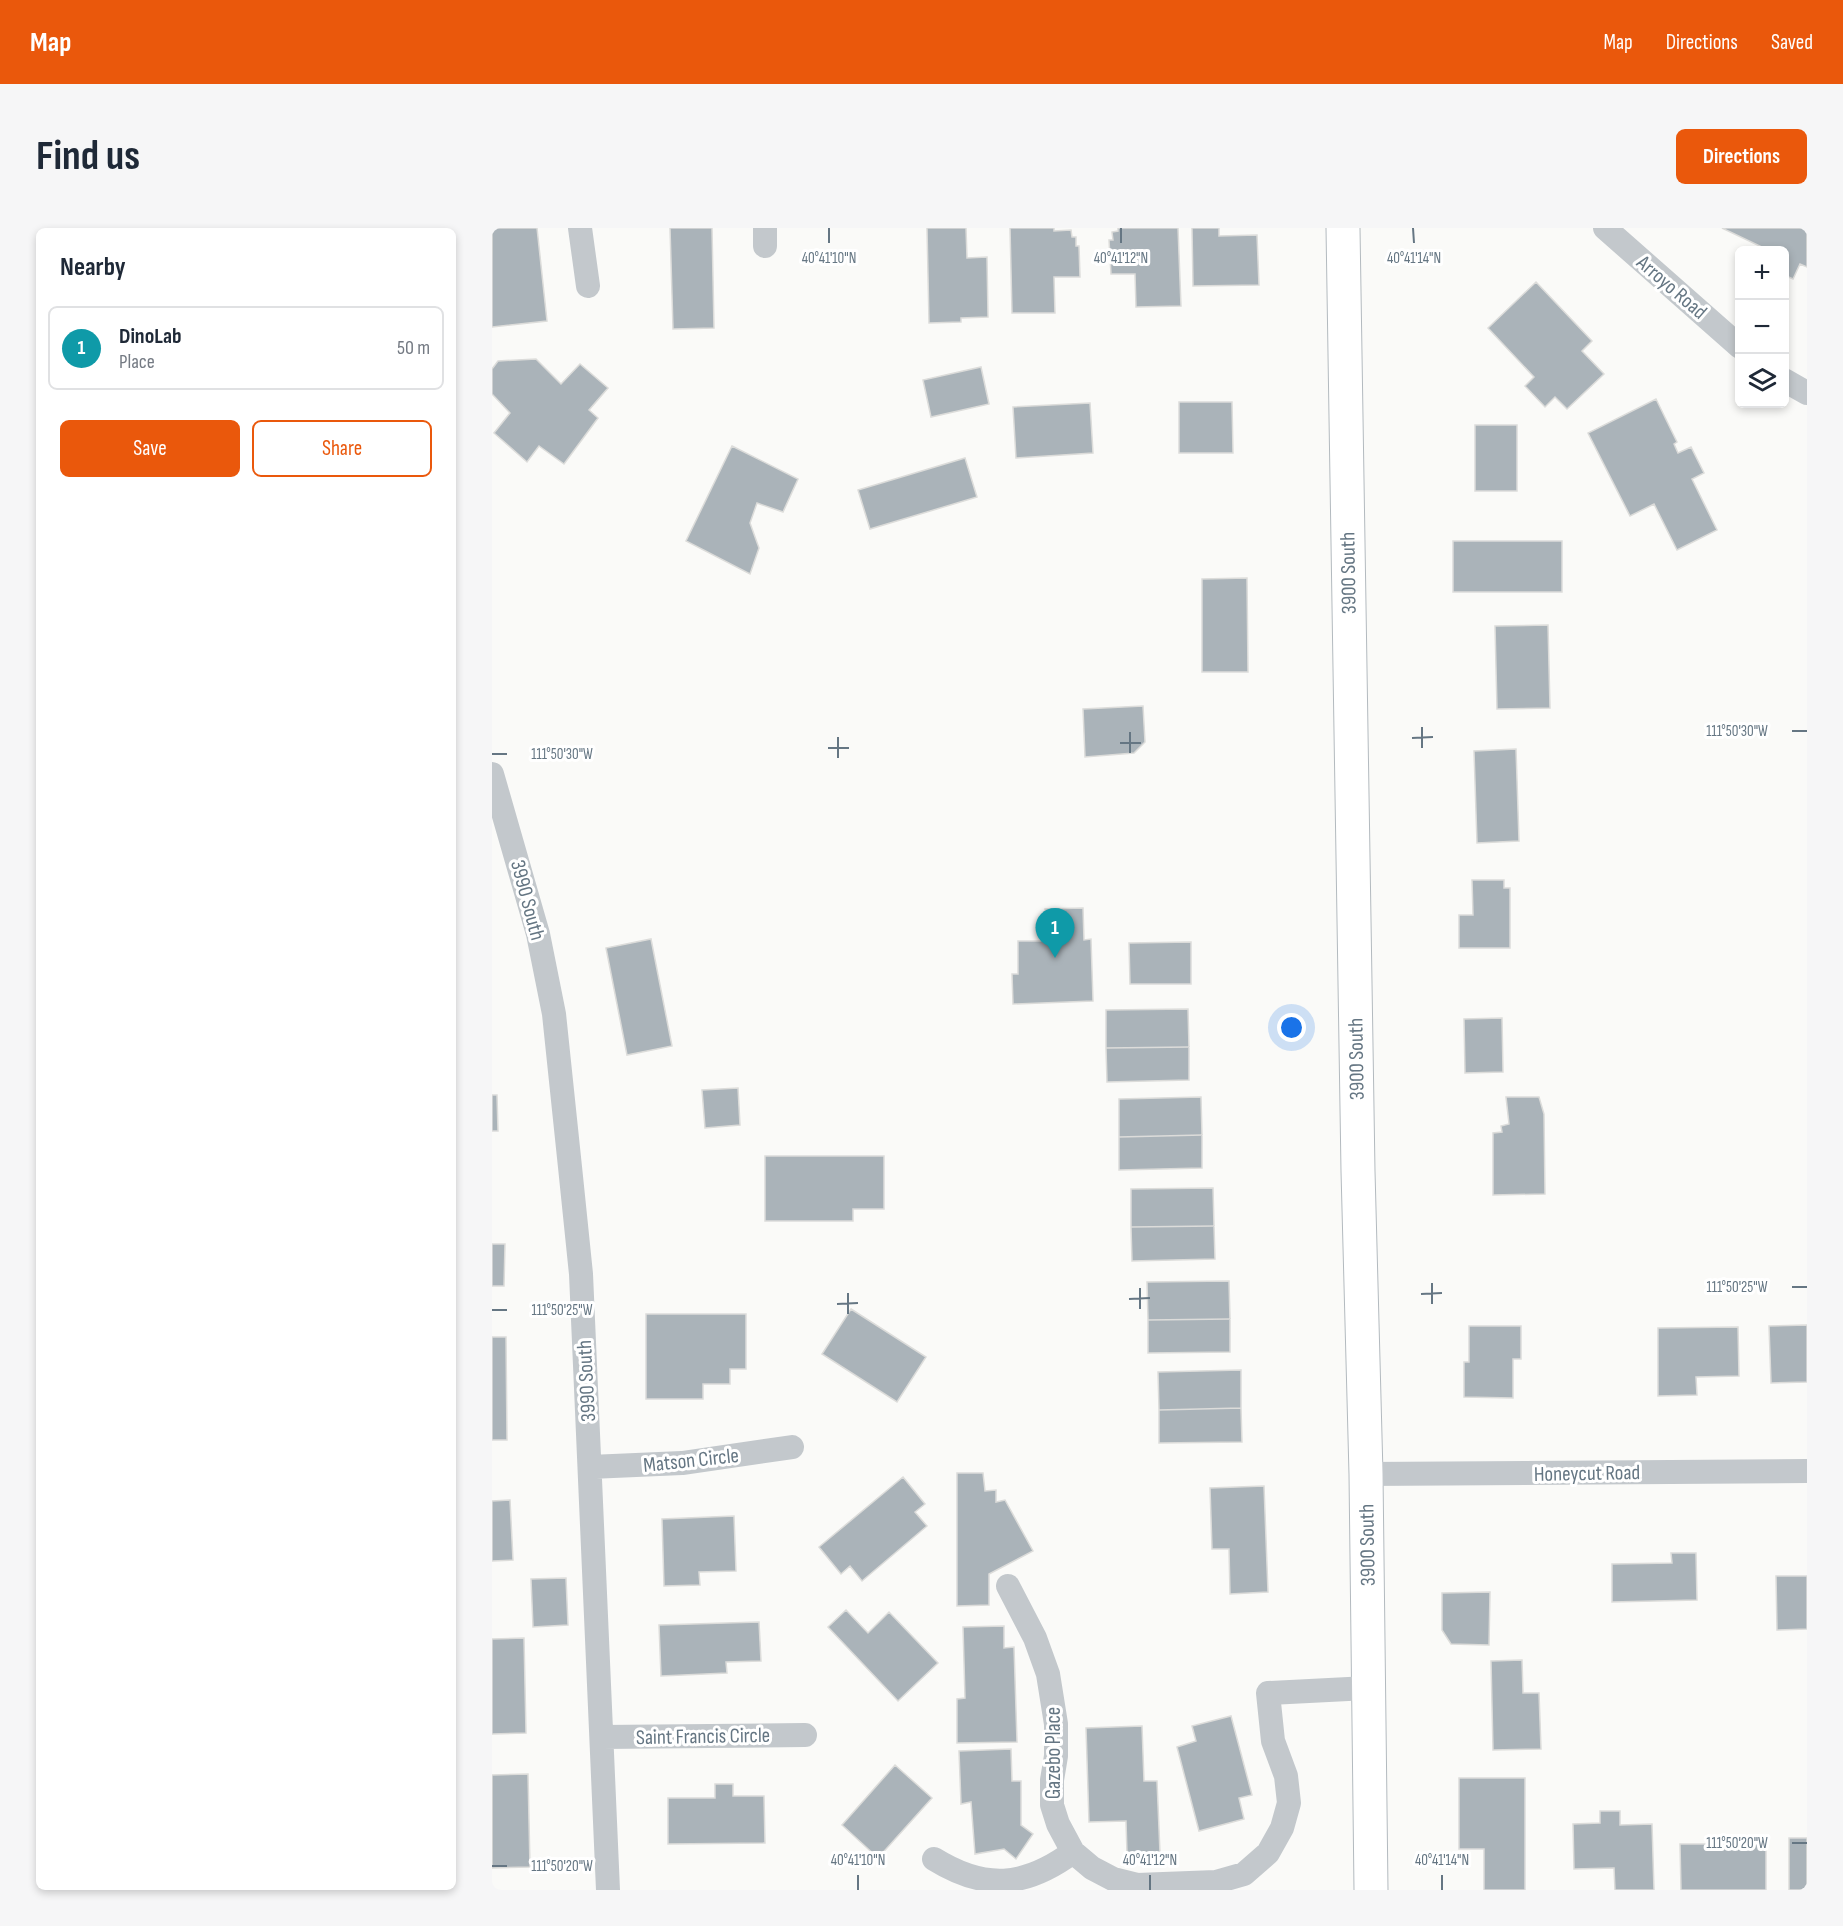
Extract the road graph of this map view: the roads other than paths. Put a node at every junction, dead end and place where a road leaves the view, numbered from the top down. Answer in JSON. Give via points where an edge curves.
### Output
{"nodes":[{"id":1,"x":580,"y":228,"type":"edge"},
{"id":2,"x":1343,"y":228,"type":"edge"},
{"id":3,"x":1605,"y":228,"type":"edge"},
{"id":4,"x":588,"y":286,"type":"dead end"},
{"id":5,"x":1735,"y":343,"type":"edge"},
{"id":6,"x":1789,"y":382,"type":"edge"},
{"id":7,"x":1807,"y":393,"type":"edge"},
{"id":8,"x":492,"y":774,"type":"edge"},
{"id":9,"x":792,"y":1447,"type":"dead end"},
{"id":10,"x":590,"y":1467,"type":"junction"},
{"id":11,"x":1807,"y":1471,"type":"edge"},
{"id":12,"x":1366,"y":1474,"type":"junction"},
{"id":13,"x":1008,"y":1586,"type":"dead end"},
{"id":14,"x":1368,"y":1688,"type":"junction"},
{"id":15,"x":805,"y":1735,"type":"dead end"},
{"id":16,"x":602,"y":1737,"type":"junction"},
{"id":17,"x":1073,"y":1852,"type":"junction"},
{"id":18,"x":934,"y":1858,"type":"dead end"},
{"id":19,"x":608,"y":1890,"type":"edge"},
{"id":20,"x":1371,"y":1890,"type":"edge"}],
"edges":[{"from":1,"to":4,"type":"street"},
{"from":2,"to":12,"type":"main road","name":"3900 South","via":[[1357,1149]]},
{"from":3,"to":5,"type":"street","name":"Arroyo Road"},
{"from":6,"to":7,"type":"street"},
{"from":8,"to":10,"type":"street","name":"3990 South","via":[[538,934],[554,1014],[581,1274]]},
{"from":9,"to":10,"type":"street","name":"Matson Circle","via":[[682,1463]]},
{"from":10,"to":16,"type":"street","name":"3990 South"},
{"from":11,"to":12,"type":"street","name":"Honeycut Road"},
{"from":12,"to":14,"type":"main road","name":"3900 South"},
{"from":13,"to":17,"type":"street","name":"Gazebo Place","via":[[1035,1638],[1048,1674],[1056,1724],[1052,1805]]},
{"from":14,"to":17,"type":"street","via":[[1268,1693],[1273,1741],[1286,1776],[1289,1803],[1282,1828],[1268,1853],[1244,1874],[1216,1882],[1137,1885],[1113,1879]]},
{"from":14,"to":20,"type":"main road","name":"3900 South"},
{"from":15,"to":16,"type":"street","name":"Saint Francis Circle"},
{"from":16,"to":19,"type":"street","name":"3990 South"},
{"from":17,"to":18,"type":"street","via":[[1035,1878],[1006,1887],[964,1882]]}]}
